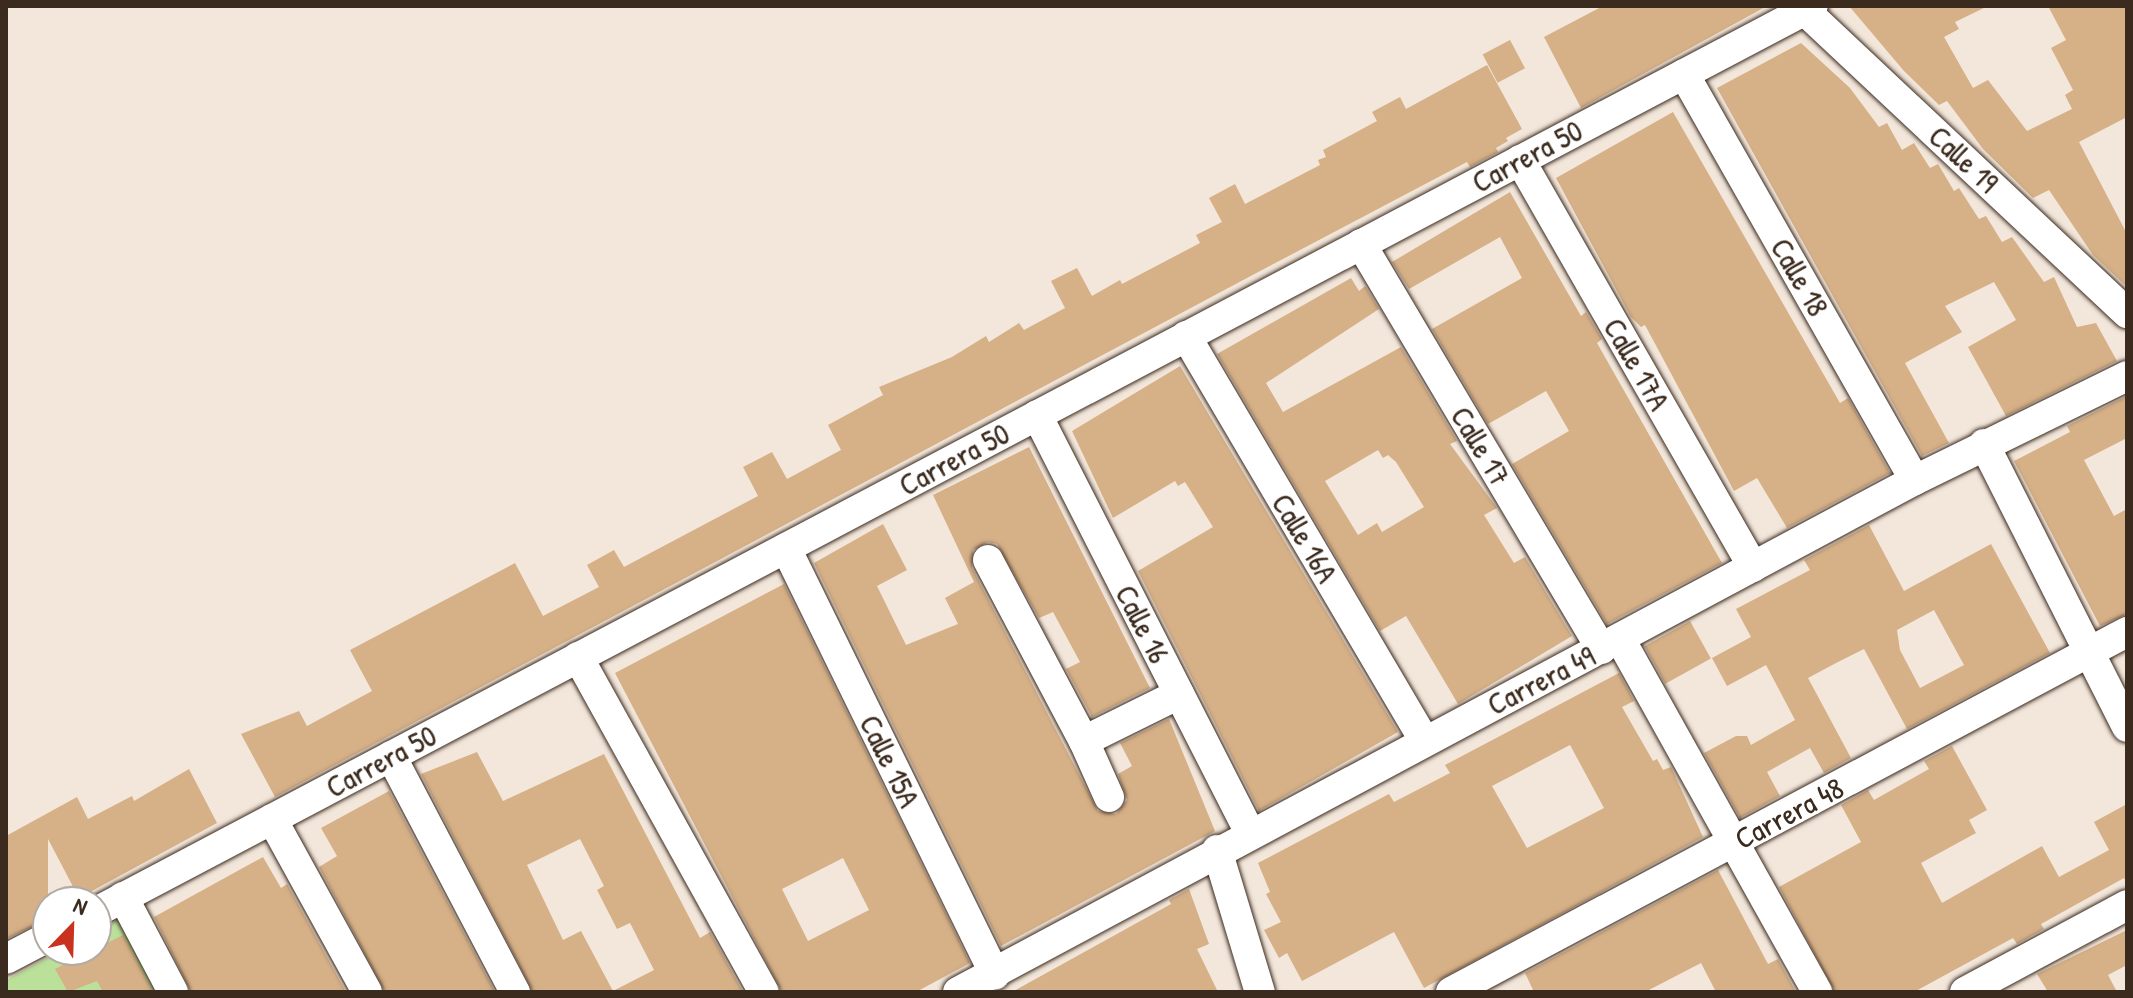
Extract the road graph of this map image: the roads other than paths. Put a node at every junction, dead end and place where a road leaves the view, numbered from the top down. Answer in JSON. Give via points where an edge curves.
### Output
{"nodes":[{"id":1,"x":1806,"y":7,"type":"edge"},
{"id":2,"x":1684,"y":74,"type":"junction"},
{"id":3,"x":1520,"y":160,"type":"junction"},
{"id":4,"x":1361,"y":244,"type":"junction"},
{"id":5,"x":2127,"y":313,"type":"edge"},
{"id":6,"x":1186,"y":336,"type":"junction"},
{"id":7,"x":2127,"y":376,"type":"edge"},
{"id":8,"x":1037,"y":415,"type":"junction"},
{"id":9,"x":1984,"y":444,"type":"junction"},
{"id":10,"x":1915,"y":480,"type":"junction"},
{"id":11,"x":786,"y":548,"type":"junction"},
{"id":12,"x":988,"y":560,"type":"dead end"},
{"id":13,"x":1753,"y":567,"type":"junction"},
{"id":14,"x":2127,"y":632,"type":"edge"},
{"id":15,"x":1611,"y":644,"type":"junction"},
{"id":16,"x":2088,"y":652,"type":"junction"},
{"id":17,"x":578,"y":657,"type":"junction"},
{"id":18,"x":1179,"y":694,"type":"junction"},
{"id":19,"x":2127,"y":727,"type":"edge"},
{"id":20,"x":1424,"y":740,"type":"junction"},
{"id":21,"x":1084,"y":741,"type":"junction"},
{"id":22,"x":391,"y":756,"type":"junction"},
{"id":23,"x":1109,"y":797,"type":"dead end"},
{"id":24,"x":272,"y":819,"type":"junction"},
{"id":25,"x":1250,"y":833,"type":"junction"},
{"id":26,"x":1732,"y":845,"type":"junction"},
{"id":27,"x":1217,"y":850,"type":"junction"},
{"id":28,"x":123,"y":897,"type":"junction"},
{"id":29,"x":112,"y":903,"type":"edge"},
{"id":30,"x":2127,"y":905,"type":"edge"},
{"id":31,"x":32,"y":945,"type":"edge"},
{"id":32,"x":6,"y":959,"type":"edge"},
{"id":33,"x":995,"y":974,"type":"junction"},
{"id":34,"x":173,"y":992,"type":"edge"},
{"id":35,"x":367,"y":992,"type":"edge"},
{"id":36,"x":515,"y":992,"type":"edge"},
{"id":37,"x":764,"y":992,"type":"edge"},
{"id":38,"x":958,"y":992,"type":"edge"},
{"id":39,"x":1260,"y":992,"type":"edge"},
{"id":40,"x":1451,"y":992,"type":"edge"},
{"id":41,"x":1817,"y":992,"type":"edge"},
{"id":42,"x":1965,"y":992,"type":"edge"}],
"edges":[{"from":1,"to":2,"type":"street","name":"Carrera 50"},
{"from":1,"to":5,"type":"street","name":"Calle 19"},
{"from":2,"to":3,"type":"street","name":"Carrera 50"},
{"from":2,"to":10,"type":"street","name":"Calle 18"},
{"from":3,"to":4,"type":"street","name":"Carrera 50"},
{"from":3,"to":13,"type":"street","name":"Calle 17A"},
{"from":4,"to":6,"type":"street","name":"Carrera 50"},
{"from":4,"to":15,"type":"street","name":"Calle 17"},
{"from":6,"to":8,"type":"street","name":"Carrera 50"},
{"from":6,"to":20,"type":"street","name":"Calle 16A"},
{"from":7,"to":9,"type":"street","name":"Carrera 49"},
{"from":8,"to":11,"type":"street","name":"Carrera 50"},
{"from":8,"to":18,"type":"street","name":"Calle 16"},
{"from":9,"to":10,"type":"street","name":"Carrera 49"},
{"from":9,"to":16,"type":"street"},
{"from":10,"to":13,"type":"street","name":"Carrera 49"},
{"from":11,"to":17,"type":"street","name":"Carrera 50"},
{"from":11,"to":33,"type":"street","name":"Calle 15A"},
{"from":12,"to":21,"type":"street"},
{"from":13,"to":15,"type":"street","name":"Carrera 49"},
{"from":14,"to":16,"type":"street","name":"Carrera 48"},
{"from":15,"to":20,"type":"street","name":"Carrera 49"},
{"from":15,"to":26,"type":"street","name":"Calle 17"},
{"from":16,"to":19,"type":"street"},
{"from":16,"to":26,"type":"street","name":"Carrera 48"},
{"from":17,"to":22,"type":"street","name":"Carrera 50"},
{"from":17,"to":37,"type":"street"},
{"from":18,"to":21,"type":"street"},
{"from":18,"to":25,"type":"street","name":"Calle 16"},
{"from":20,"to":25,"type":"street","name":"Carrera 49"},
{"from":21,"to":23,"type":"street"},
{"from":22,"to":24,"type":"street","name":"Carrera 50"},
{"from":22,"to":36,"type":"street"},
{"from":24,"to":28,"type":"street","name":"Carrera 50"},
{"from":24,"to":35,"type":"street"},
{"from":25,"to":27,"type":"street","name":"Carrera 49"},
{"from":26,"to":40,"type":"street","name":"Carrera 48"},
{"from":26,"to":41,"type":"street","name":"Calle 17"},
{"from":27,"to":33,"type":"street","name":"Carrera 49"},
{"from":27,"to":39,"type":"street"},
{"from":28,"to":29,"type":"street","name":"Carrera 50"},
{"from":28,"to":34,"type":"street"},
{"from":30,"to":42,"type":"street"},
{"from":31,"to":32,"type":"street"},
{"from":33,"to":38,"type":"street","name":"Carrera 49"}]}
